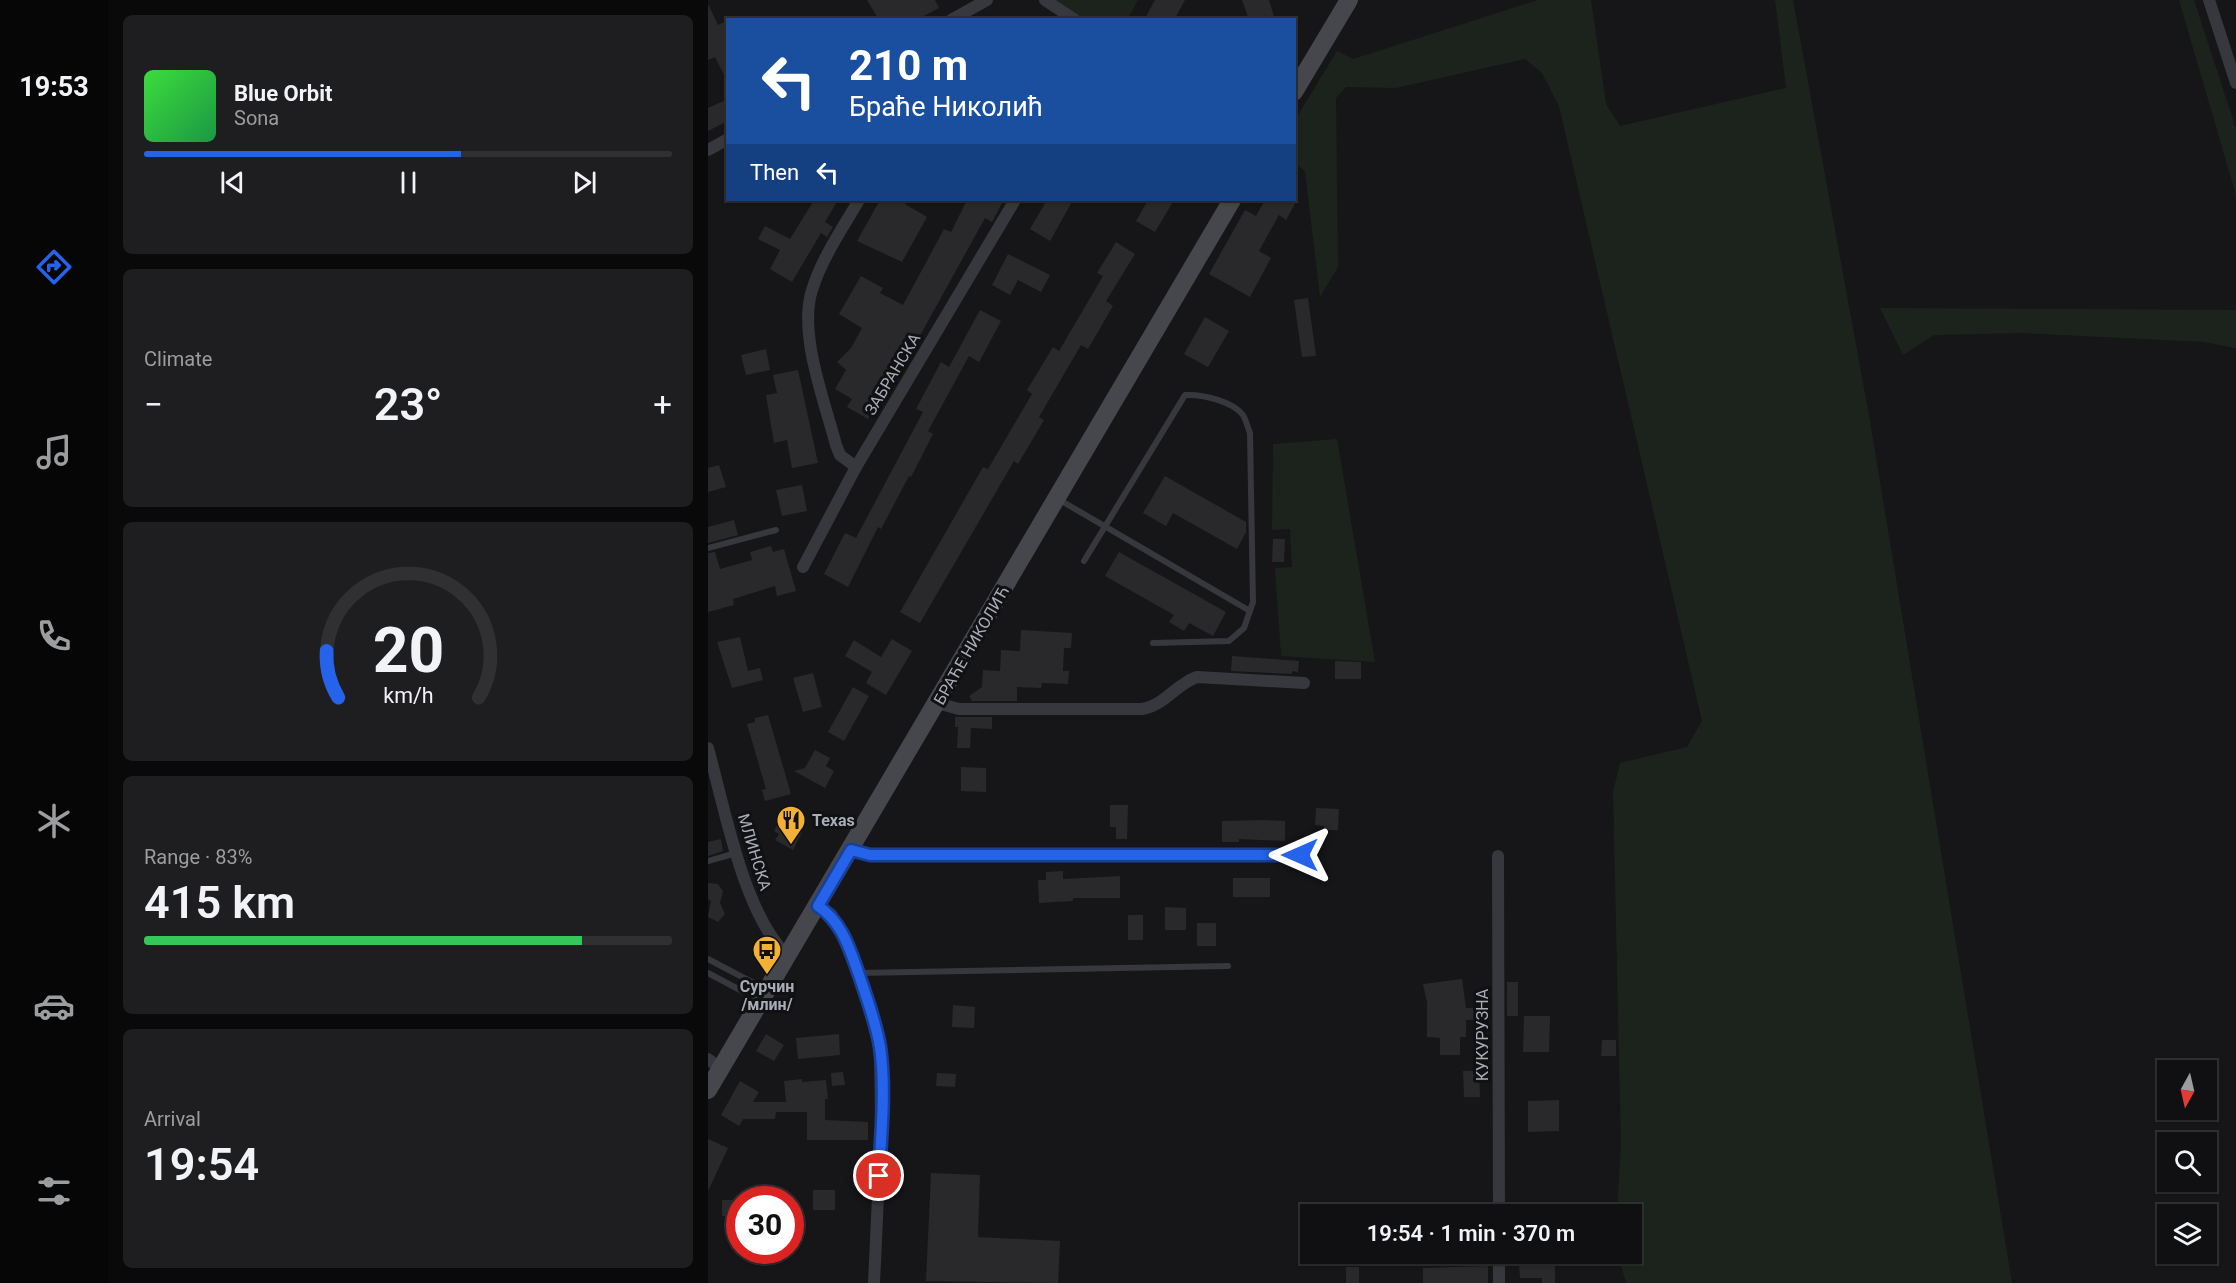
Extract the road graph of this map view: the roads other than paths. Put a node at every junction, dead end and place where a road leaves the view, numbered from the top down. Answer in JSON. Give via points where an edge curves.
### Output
{"nodes":[{"id":1,"x":987,"y":0,"type":"edge"},
{"id":2,"x":1045,"y":0,"type":"edge"},
{"id":3,"x":1348,"y":0,"type":"edge"},
{"id":4,"x":2209,"y":0,"type":"edge"},
{"id":5,"x":955,"y":18,"type":"edge"},
{"id":6,"x":1072,"y":18,"type":"edge"},
{"id":7,"x":2236,"y":83,"type":"edge"},
{"id":8,"x":1296,"y":89,"type":"edge"},
{"id":9,"x":726,"y":141,"type":"edge"},
{"id":10,"x":708,"y":150,"type":"edge"},
{"id":11,"x":858,"y":201,"type":"edge"},
{"id":12,"x":1014,"y":201,"type":"edge"},
{"id":13,"x":1231,"y":201,"type":"edge"},
{"id":14,"x":856,"y":467,"type":"junction"},
{"id":15,"x":1057,"y":498,"type":"junction"},
{"id":16,"x":1103,"y":525,"type":"junction"},
{"id":17,"x":776,"y":530,"type":"dead end"},
{"id":18,"x":708,"y":548,"type":"edge"},
{"id":19,"x":1084,"y":561,"type":"dead end"},
{"id":20,"x":803,"y":567,"type":"dead end"},
{"id":21,"x":1250,"y":611,"type":"junction"},
{"id":22,"x":1153,"y":643,"type":"dead end"},
{"id":23,"x":1304,"y":683,"type":"dead end"},
{"id":24,"x":937,"y":703,"type":"junction"},
{"id":25,"x":708,"y":748,"type":"edge"},
{"id":26,"x":714,"y":790,"type":"edge"},
{"id":27,"x":851,"y":850,"type":"junction"},
{"id":28,"x":737,"y":852,"type":"junction"},
{"id":29,"x":1300,"y":855,"type":"dead end"},
{"id":30,"x":1498,"y":856,"type":"dead end"},
{"id":31,"x":708,"y":861,"type":"edge"},
{"id":32,"x":818,"y":906,"type":"junction"},
{"id":33,"x":788,"y":957,"type":"junction"},
{"id":34,"x":708,"y":958,"type":"edge"},
{"id":35,"x":1228,"y":966,"type":"dead end"},
{"id":36,"x":708,"y":973,"type":"edge"},
{"id":37,"x":858,"y":973,"type":"junction"},
{"id":38,"x":765,"y":996,"type":"junction"},
{"id":39,"x":715,"y":1064,"type":"edge"},
{"id":40,"x":708,"y":1090,"type":"edge"},
{"id":41,"x":1499,"y":1204,"type":"edge"},
{"id":42,"x":1499,"y":1264,"type":"edge"},
{"id":43,"x":874,"y":1283,"type":"edge"},
{"id":44,"x":1499,"y":1283,"type":"edge"}],
"edges":[{"from":1,"to":5,"type":"street"},
{"from":2,"to":6,"type":"street"},
{"from":3,"to":8,"type":"main road"},
{"from":4,"to":7,"type":"street"},
{"from":9,"to":10,"type":"street"},
{"from":11,"to":14,"type":"street","via":[[817,276],[808,308],[813,352],[836,445],[840,455]]},
{"from":12,"to":14,"type":"street","name":"ЗАБРАНСКА"},
{"from":13,"to":15,"type":"main road","name":"БРАЋЕ НИКОЛИЋ"},
{"from":14,"to":20,"type":"street","name":"ЗАБРАНСКА"},
{"from":15,"to":16,"type":"lane"},
{"from":15,"to":24,"type":"main road","name":"БРАЋЕ НИКОЛИЋ"},
{"from":16,"to":19,"type":"lane"},
{"from":16,"to":21,"type":"lane"},
{"from":16,"to":21,"type":"lane","via":[[1185,395],[1197,394],[1222,402],[1242,414],[1250,433]]},
{"from":17,"to":18,"type":"lane"},
{"from":21,"to":22,"type":"lane","via":[[1244,628],[1229,641]]},
{"from":23,"to":24,"type":"street","via":[[1197,677],[1142,710],[959,710]]},
{"from":24,"to":27,"type":"main road","name":"БРАЋЕ НИКОЛИЋ"},
{"from":25,"to":26,"type":"street","name":"МЛИНСКА"},
{"from":26,"to":28,"type":"street","name":"МЛИНСКА"},
{"from":27,"to":29,"type":"street","via":[[870,855]]},
{"from":27,"to":32,"type":"main road","name":"БРАЋЕ НИКОЛИЋ"},
{"from":28,"to":31,"type":"lane"},
{"from":28,"to":33,"type":"street","name":"МЛИНСКА","via":[[760,919]]},
{"from":30,"to":41,"type":"street","name":"КУКУРУЗНА"},
{"from":32,"to":33,"type":"main road","name":"БРАЋЕ НИКОЛИЋ"},
{"from":32,"to":37,"type":"street","via":[[834,919]]},
{"from":33,"to":38,"type":"main road","name":"БРАЋЕ НИКОЛИЋ"},
{"from":34,"to":38,"type":"lane"},
{"from":35,"to":37,"type":"lane"},
{"from":36,"to":38,"type":"lane"},
{"from":37,"to":43,"type":"street","via":[[875,1025],[881,1066]]},
{"from":38,"to":39,"type":"main road","name":"БРАЋЕ НИКОЛИЋ"},
{"from":39,"to":40,"type":"main road","name":"БРАЋЕ НИКОЛИЋ"},
{"from":42,"to":44,"type":"street"}]}
